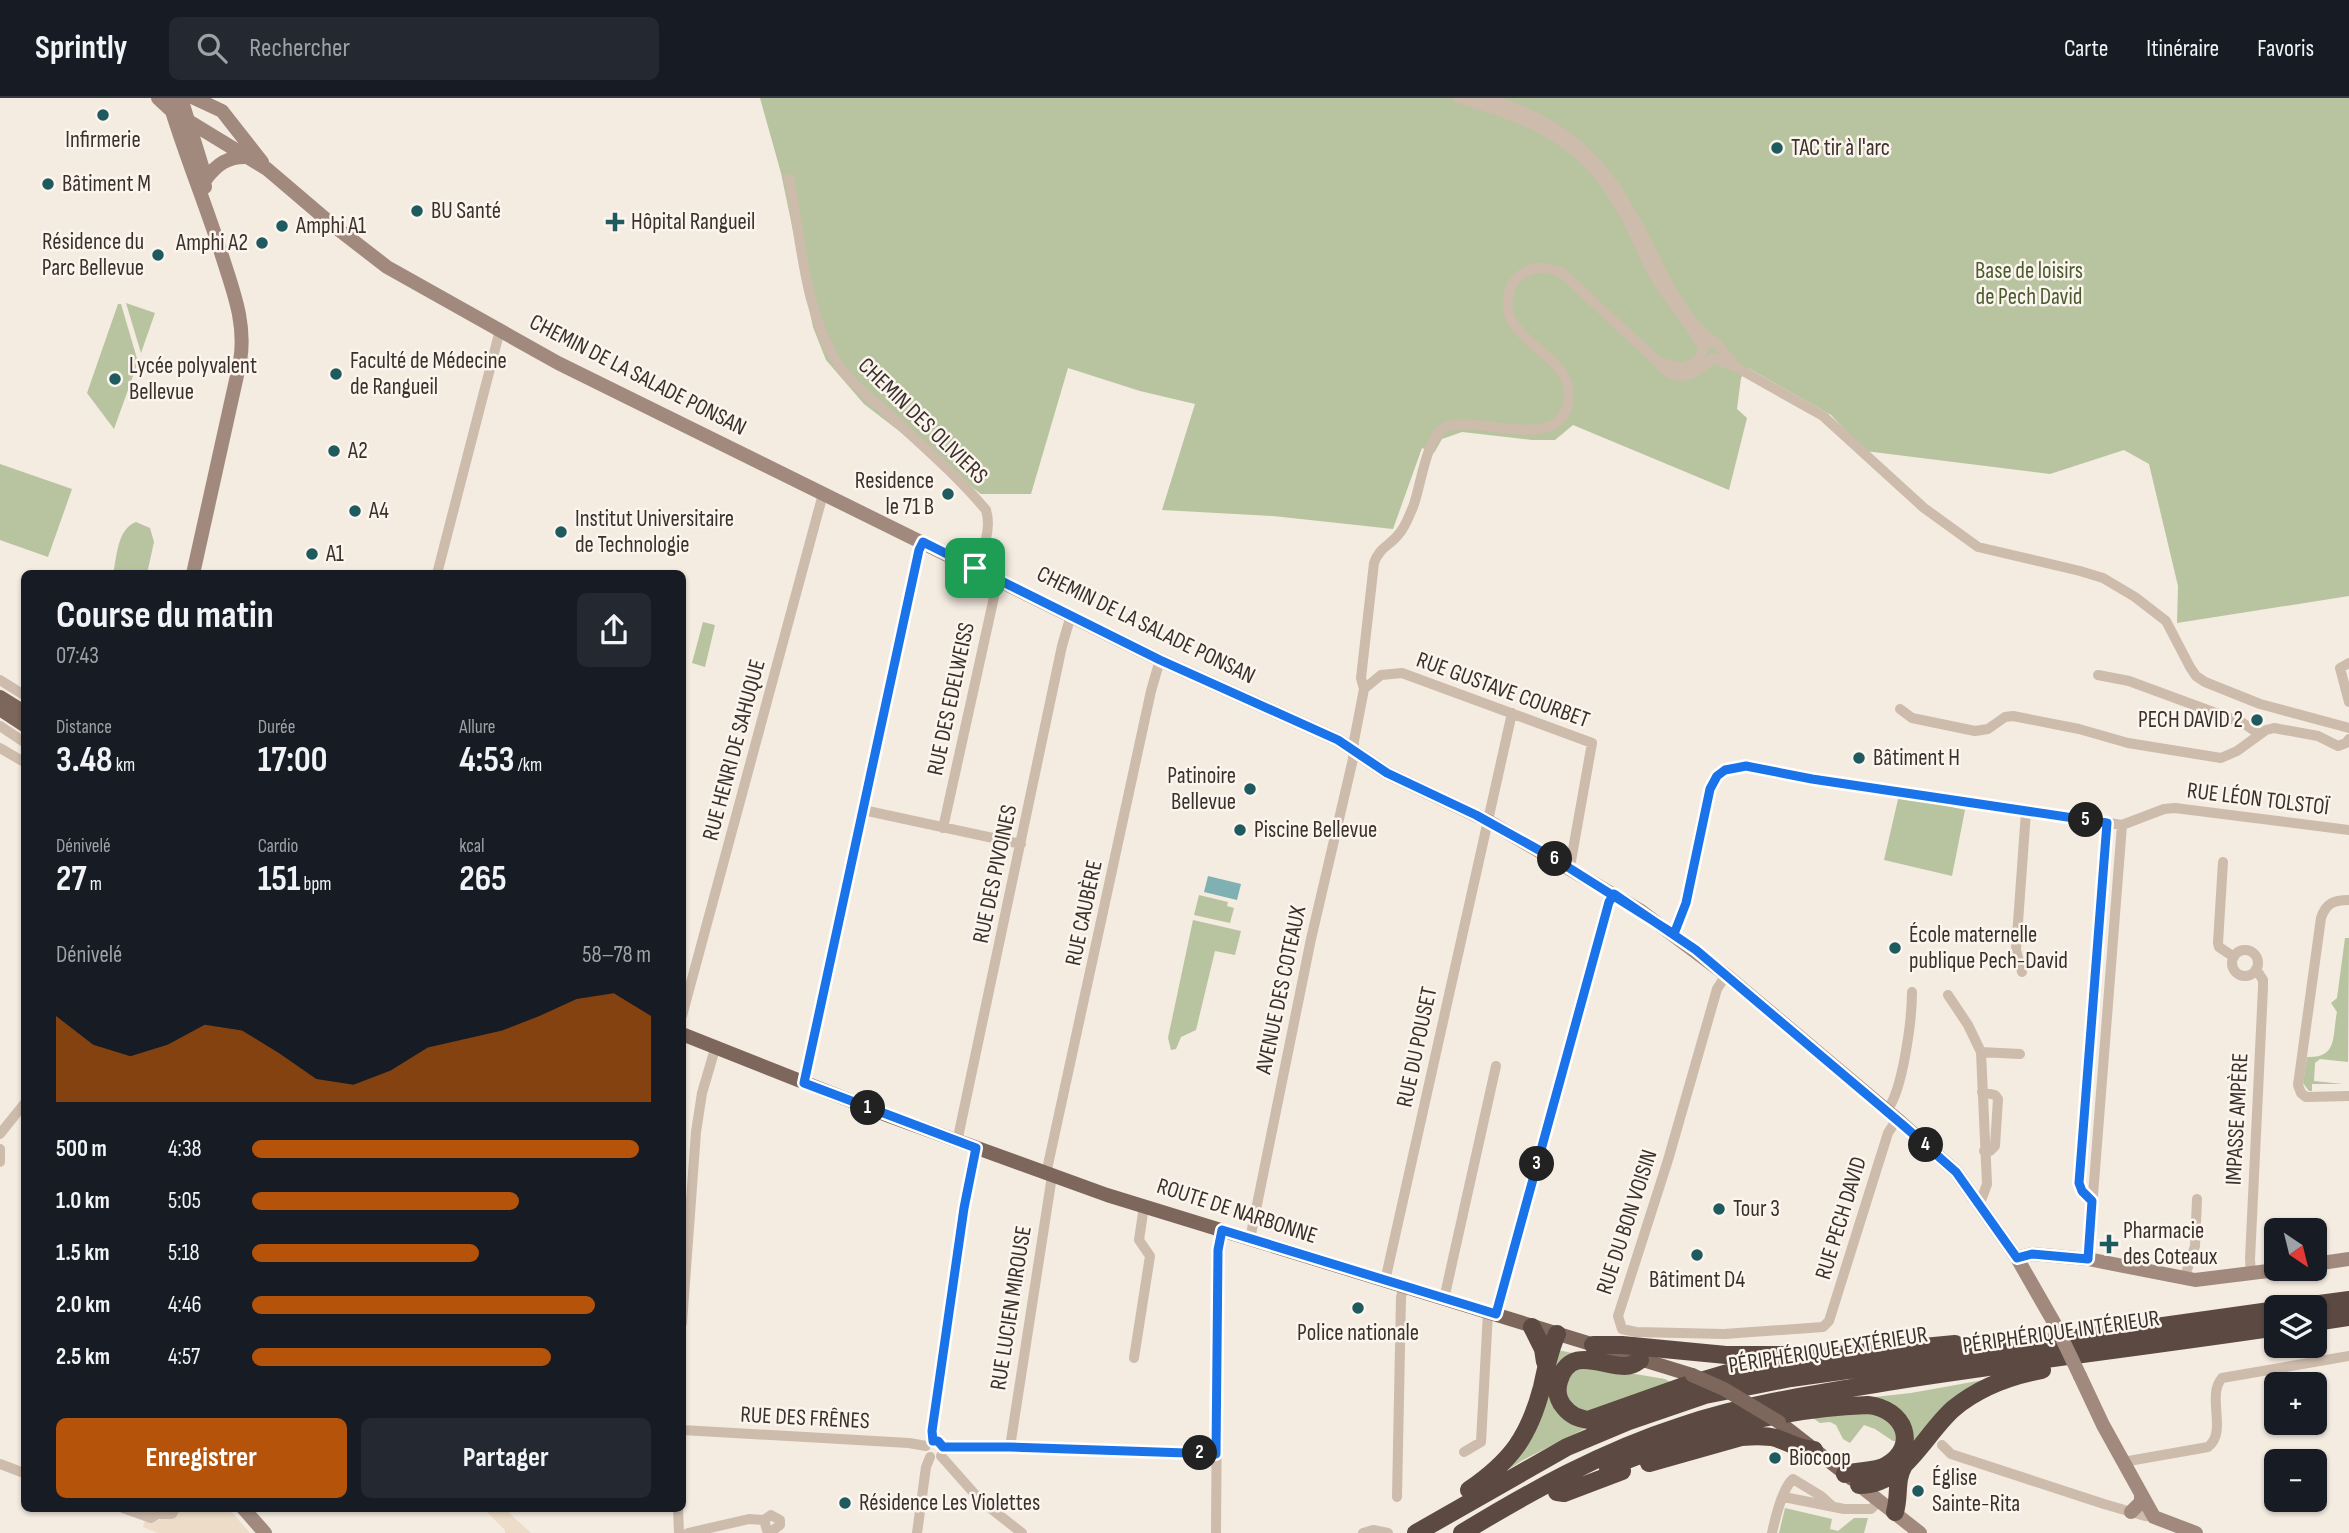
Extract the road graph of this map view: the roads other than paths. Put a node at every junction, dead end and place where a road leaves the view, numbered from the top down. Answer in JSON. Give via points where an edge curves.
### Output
{"nodes":[{"id":1,"x":158,"y":98,"type":"edge"},
{"id":2,"x":181,"y":98,"type":"edge"},
{"id":3,"x":194,"y":98,"type":"edge"},
{"id":4,"x":1458,"y":98,"type":"edge"},
{"id":5,"x":1485,"y":98,"type":"edge"},
{"id":6,"x":170,"y":104,"type":"edge"},
{"id":7,"x":187,"y":120,"type":"junction"},
{"id":8,"x":248,"y":158,"type":"junction"},
{"id":9,"x":267,"y":169,"type":"junction"},
{"id":10,"x":789,"y":179,"type":"dead end"},
{"id":11,"x":205,"y":180,"type":"junction"},
{"id":12,"x":205,"y":202,"type":"junction"},
{"id":13,"x":500,"y":330,"type":"junction"},
{"id":14,"x":1717,"y":344,"type":"junction"},
{"id":15,"x":1703,"y":349,"type":"junction"},
{"id":16,"x":1713,"y":358,"type":"junction"},
{"id":17,"x":1656,"y":360,"type":"junction"},
{"id":18,"x":1735,"y":367,"type":"junction"},
{"id":19,"x":823,"y":494,"type":"junction"},
{"id":20,"x":923,"y":542,"type":"junction"},
{"id":21,"x":975,"y":568,"type":"junction"},
{"id":22,"x":194,"y":570,"type":"edge"},
{"id":23,"x":439,"y":570,"type":"edge"},
{"id":24,"x":998,"y":579,"type":"junction"},
{"id":25,"x":1071,"y":615,"type":"junction"},
{"id":26,"x":1160,"y":660,"type":"junction"},
{"id":27,"x":2349,"y":663,"type":"edge"},
{"id":28,"x":2098,"y":676,"type":"dead end"},
{"id":29,"x":0,"y":680,"type":"edge"},
{"id":30,"x":1364,"y":689,"type":"junction"},
{"id":31,"x":21,"y":693,"type":"edge"},
{"id":32,"x":0,"y":696,"type":"edge"},
{"id":33,"x":2349,"y":702,"type":"edge"},
{"id":34,"x":0,"y":709,"type":"edge"},
{"id":35,"x":1900,"y":709,"type":"dead end"},
{"id":36,"x":21,"y":710,"type":"edge"},
{"id":37,"x":1512,"y":713,"type":"junction"},
{"id":38,"x":21,"y":723,"type":"edge"},
{"id":39,"x":0,"y":726,"type":"edge"},
{"id":40,"x":2349,"y":728,"type":"edge"},
{"id":41,"x":2259,"y":734,"type":"junction"},
{"id":42,"x":2349,"y":739,"type":"edge"},
{"id":43,"x":21,"y":740,"type":"edge"},
{"id":44,"x":0,"y":748,"type":"edge"},
{"id":45,"x":1353,"y":750,"type":"junction"},
{"id":46,"x":21,"y":760,"type":"edge"},
{"id":47,"x":863,"y":810,"type":"junction"},
{"id":48,"x":2026,"y":812,"type":"junction"},
{"id":49,"x":1488,"y":821,"type":"junction"},
{"id":50,"x":2107,"y":823,"type":"junction"},
{"id":51,"x":2122,"y":825,"type":"junction"},
{"id":52,"x":943,"y":828,"type":"junction"},
{"id":53,"x":2349,"y":831,"type":"edge"},
{"id":54,"x":1021,"y":844,"type":"junction"},
{"id":55,"x":2223,"y":862,"type":"dead end"},
{"id":56,"x":1568,"y":867,"type":"junction"},
{"id":57,"x":1614,"y":894,"type":"junction"},
{"id":58,"x":2349,"y":900,"type":"edge"},
{"id":59,"x":1674,"y":934,"type":"junction"},
{"id":60,"x":2234,"y":957,"type":"junction"},
{"id":61,"x":2256,"y":969,"type":"junction"},
{"id":62,"x":2022,"y":972,"type":"dead end"},
{"id":63,"x":1726,"y":975,"type":"junction"},
{"id":64,"x":1912,"y":992,"type":"dead end"},
{"id":65,"x":1948,"y":995,"type":"dead end"},
{"id":66,"x":686,"y":1001,"type":"edge"},
{"id":67,"x":686,"y":1036,"type":"edge"},
{"id":68,"x":715,"y":1049,"type":"junction"},
{"id":69,"x":1981,"y":1052,"type":"junction"},
{"id":70,"x":2020,"y":1054,"type":"dead end"},
{"id":71,"x":1496,"y":1066,"type":"dead end"},
{"id":72,"x":804,"y":1083,"type":"junction"},
{"id":73,"x":1982,"y":1092,"type":"junction"},
{"id":74,"x":2349,"y":1096,"type":"edge"},
{"id":75,"x":21,"y":1108,"type":"edge"},
{"id":76,"x":1892,"y":1115,"type":"junction"},
{"id":77,"x":0,"y":1134,"type":"edge"},
{"id":78,"x":957,"y":1142,"type":"junction"},
{"id":79,"x":976,"y":1148,"type":"junction"},
{"id":80,"x":0,"y":1149,"type":"edge"},
{"id":81,"x":1983,"y":1151,"type":"junction"},
{"id":82,"x":0,"y":1162,"type":"edge"},
{"id":83,"x":1049,"y":1175,"type":"junction"},
{"id":84,"x":1973,"y":1195,"type":"junction"},
{"id":85,"x":2197,"y":1199,"type":"dead end"},
{"id":86,"x":2092,"y":1201,"type":"junction"},
{"id":87,"x":1144,"y":1206,"type":"junction"},
{"id":88,"x":1222,"y":1230,"type":"junction"},
{"id":89,"x":1250,"y":1239,"type":"junction"},
{"id":90,"x":2017,"y":1258,"type":"junction"},
{"id":91,"x":2088,"y":1259,"type":"junction"},
{"id":92,"x":2349,"y":1259,"type":"edge"},
{"id":93,"x":2328,"y":1262,"type":"edge"},
{"id":94,"x":686,"y":1269,"type":"edge"},
{"id":95,"x":2264,"y":1271,"type":"edge"},
{"id":96,"x":2251,"y":1273,"type":"junction"},
{"id":97,"x":2184,"y":1279,"type":"junction"},
{"id":98,"x":1385,"y":1280,"type":"junction"},
{"id":99,"x":1404,"y":1286,"type":"junction"},
{"id":100,"x":1444,"y":1299,"type":"junction"},
{"id":101,"x":2349,"y":1300,"type":"edge"},
{"id":102,"x":2327,"y":1303,"type":"edge"},
{"id":103,"x":2264,"y":1312,"type":"edge"},
{"id":104,"x":1492,"y":1313,"type":"junction"},
{"id":105,"x":2349,"y":1317,"type":"edge"},
{"id":106,"x":2327,"y":1320,"type":"edge"},
{"id":107,"x":1532,"y":1327,"type":"junction"},
{"id":108,"x":1823,"y":1327,"type":"joint"},
{"id":109,"x":2264,"y":1329,"type":"edge"},
{"id":110,"x":1557,"y":1335,"type":"junction"},
{"id":111,"x":2035,"y":1344,"type":"junction"},
{"id":112,"x":1593,"y":1345,"type":"junction"},
{"id":113,"x":2099,"y":1353,"type":"junction"},
{"id":114,"x":1828,"y":1356,"type":"junction"},
{"id":115,"x":2349,"y":1356,"type":"edge"},
{"id":116,"x":1134,"y":1358,"type":"dead end"},
{"id":117,"x":1640,"y":1360,"type":"junction"},
{"id":118,"x":1546,"y":1371,"type":"junction"},
{"id":119,"x":686,"y":1430,"type":"edge"},
{"id":120,"x":929,"y":1444,"type":"junction"},
{"id":121,"x":1942,"y":1445,"type":"dead end"},
{"id":122,"x":1010,"y":1447,"type":"junction"},
{"id":123,"x":1814,"y":1450,"type":"junction"},
{"id":124,"x":1464,"y":1452,"type":"dead end"},
{"id":125,"x":938,"y":1453,"type":"junction"},
{"id":126,"x":1216,"y":1454,"type":"junction"},
{"id":127,"x":2123,"y":1462,"type":"junction"},
{"id":128,"x":1905,"y":1463,"type":"junction"},
{"id":129,"x":0,"y":1464,"type":"edge"},
{"id":130,"x":21,"y":1472,"type":"edge"},
{"id":131,"x":1852,"y":1479,"type":"junction"},
{"id":132,"x":1557,"y":1492,"type":"junction"},
{"id":133,"x":2141,"y":1495,"type":"junction"},
{"id":134,"x":1397,"y":1497,"type":"dead end"},
{"id":135,"x":1784,"y":1497,"type":"junction"},
{"id":136,"x":1879,"y":1501,"type":"junction"},
{"id":137,"x":1833,"y":1507,"type":"junction"},
{"id":138,"x":135,"y":1512,"type":"edge"},
{"id":139,"x":158,"y":1512,"type":"edge"},
{"id":140,"x":236,"y":1512,"type":"edge"},
{"id":141,"x":247,"y":1512,"type":"edge"},
{"id":142,"x":678,"y":1512,"type":"edge"},
{"id":143,"x":1895,"y":1512,"type":"junction"},
{"id":144,"x":2131,"y":1512,"type":"junction"},
{"id":145,"x":2154,"y":1517,"type":"junction"},
{"id":146,"x":764,"y":1520,"type":"dead end"},
{"id":147,"x":1387,"y":1532,"type":"edge"},
{"id":148,"x":254,"y":1533,"type":"edge"},
{"id":149,"x":265,"y":1533,"type":"edge"},
{"id":150,"x":678,"y":1533,"type":"edge"},
{"id":151,"x":688,"y":1533,"type":"edge"},
{"id":152,"x":917,"y":1533,"type":"edge"},
{"id":153,"x":1022,"y":1533,"type":"edge"},
{"id":154,"x":1216,"y":1533,"type":"edge"},
{"id":155,"x":1363,"y":1533,"type":"edge"},
{"id":156,"x":1409,"y":1533,"type":"edge"},
{"id":157,"x":1416,"y":1533,"type":"edge"},
{"id":158,"x":1462,"y":1533,"type":"edge"},
{"id":159,"x":1482,"y":1533,"type":"edge"},
{"id":160,"x":1772,"y":1533,"type":"edge"},
{"id":161,"x":1920,"y":1533,"type":"edge"},
{"id":162,"x":2196,"y":1533,"type":"edge"}],
"edges":[{"from":1,"to":6,"type":"street","name":"CHEMIN DE LA SALADE PONSAN"},
{"from":2,"to":7,"type":"street"},
{"from":3,"to":9,"type":"street","name":"CHEMIN DE LA SALADE PONSAN","via":[[222,111]]},
{"from":4,"to":15,"type":"street","via":[[1536,125],[1598,175]]},
{"from":5,"to":14,"type":"street","via":[[1520,109],[1558,129],[1604,170],[1636,219],[1678,302]]},
{"from":6,"to":7,"type":"street","name":"CHEMIN DE LA SALADE PONSAN"},
{"from":6,"to":12,"type":"street"},
{"from":7,"to":8,"type":"street","name":"CHEMIN DE LA SALADE PONSAN"},
{"from":7,"to":11,"type":"street"},
{"from":8,"to":9,"type":"street","name":"CHEMIN DE LA SALADE PONSAN"},
{"from":8,"to":11,"type":"street","via":[[225,160]]},
{"from":9,"to":13,"type":"street","name":"CHEMIN DE LA SALADE PONSAN","via":[[387,267]]},
{"from":10,"to":21,"type":"street","name":"CHEMIN DES OLIVIERS","via":[[807,285],[827,344],[854,383],[986,510],[987,536]]},
{"from":11,"to":12,"type":"street"},
{"from":12,"to":22,"type":"street","via":[[239,312],[243,346]]},
{"from":13,"to":19,"type":"street","name":"CHEMIN DE LA SALADE PONSAN"},
{"from":13,"to":23,"type":"street"},
{"from":14,"to":15,"type":"street","via":[[1706,343]]},
{"from":14,"to":16,"type":"street","via":[[1719,354]]},
{"from":14,"to":18,"type":"street"},
{"from":15,"to":16,"type":"street"},
{"from":15,"to":17,"type":"street","via":[[1698,361],[1683,368]]},
{"from":16,"to":17,"type":"street","via":[[1682,377],[1663,370]]},
{"from":16,"to":18,"type":"street"},
{"from":17,"to":30,"type":"street","name":"AVENUE DES COTEAUX","via":[[1560,272],[1540,267],[1516,278],[1507,300],[1509,318],[1562,371],[1569,392],[1566,411],[1553,425],[1536,430],[1457,425],[1436,437],[1414,505],[1400,533],[1378,553],[1374,563],[1361,678]]},
{"from":18,"to":40,"type":"street","via":[[1823,416],[1924,508],[1969,542],[1992,552],[2080,570],[2135,597],[2165,621],[2190,667],[2205,682],[2260,704]]},
{"from":19,"to":20,"type":"street","name":"CHEMIN DE LA SALADE PONSAN"},
{"from":19,"to":66,"type":"street","name":"RUE HENRI DE SAHUQUE"},
{"from":20,"to":21,"type":"street","name":"CHEMIN DE LA SALADE PONSAN"},
{"from":20,"to":47,"type":"street"},
{"from":21,"to":24,"type":"street","name":"CHEMIN DE LA SALADE PONSAN"},
{"from":24,"to":25,"type":"street","name":"CHEMIN DE LA SALADE PONSAN"},
{"from":24,"to":52,"type":"street","name":"RUE DES EDELWEISS"},
{"from":25,"to":26,"type":"street","name":"CHEMIN DE LA SALADE PONSAN"},
{"from":25,"to":54,"type":"street","name":"RUE DES PIVOINES"},
{"from":26,"to":45,"type":"street","name":"CHEMIN DE LA SALADE PONSAN"},
{"from":26,"to":83,"type":"street","name":"RUE CAUBÈRE"},
{"from":27,"to":33,"type":"street","via":[[2340,668]]},
{"from":28,"to":41,"type":"street","via":[[2141,686],[2243,723]]},
{"from":29,"to":31,"type":"street"},
{"from":30,"to":37,"type":"street","name":"RUE GUSTAVE COURBET","via":[[1381,675],[1402,673]]},
{"from":30,"to":45,"type":"street","name":"AVENUE DES COTEAUX"},
{"from":32,"to":36,"type":"main road"},
{"from":34,"to":38,"type":"main road"},
{"from":35,"to":41,"type":"street","via":[[1912,718],[1975,732],[2013,716],[2128,743],[2221,758]]},
{"from":37,"to":49,"type":"street","name":"RUE DU POUSET"},
{"from":37,"to":56,"type":"street","name":"RUE GUSTAVE COURBET","via":[[1592,743]]},
{"from":39,"to":43,"type":"street"},
{"from":41,"to":42,"type":"street","via":[[2281,729],[2318,736],[2339,746]]},
{"from":44,"to":46,"type":"street"},
{"from":45,"to":49,"type":"street","name":"CHEMIN DE LA SALADE PONSAN","via":[[1409,785]]},
{"from":45,"to":89,"type":"street","name":"AVENUE DES COTEAUX"},
{"from":47,"to":52,"type":"street"},
{"from":47,"to":72,"type":"street"},
{"from":48,"to":50,"type":"street"},
{"from":48,"to":59,"type":"street","via":[[1746,766],[1725,770],[1710,789],[1686,903]]},
{"from":48,"to":62,"type":"street","via":[[2016,950]]},
{"from":49,"to":56,"type":"street","name":"CHEMIN DE LA SALADE PONSAN"},
{"from":49,"to":98,"type":"street","name":"RUE DU POUSET"},
{"from":50,"to":51,"type":"street"},
{"from":50,"to":86,"type":"street","via":[[2079,1183]]},
{"from":51,"to":53,"type":"street","name":"RUE LÉON TOLSTOÏ","via":[[2175,808]]},
{"from":51,"to":86,"type":"street"},
{"from":52,"to":54,"type":"street"},
{"from":54,"to":78,"type":"street","name":"RUE DES PIVOINES"},
{"from":55,"to":60,"type":"street","via":[[2218,943]]},
{"from":56,"to":57,"type":"street","name":"CHEMIN DE LA SALADE PONSAN"},
{"from":57,"to":59,"type":"street","name":"CHEMIN DE LA SALADE PONSAN"},
{"from":57,"to":104,"type":"street"},
{"from":58,"to":74,"type":"street","via":[[2329,903],[2321,918],[2298,1085],[2306,1097]]},
{"from":59,"to":63,"type":"street","name":"CHEMIN DE LA SALADE PONSAN"},
{"from":60,"to":61,"type":"street","via":[[2242,950],[2252,953]]},
{"from":60,"to":61,"type":"street","via":[[2233,967],[2240,975]]},
{"from":61,"to":96,"type":"street","name":"IMPASSE AMPÈRE","via":[[2263,988]]},
{"from":63,"to":76,"type":"street","name":"CHEMIN DE LA SALADE PONSAN","via":[[1835,1074]]},
{"from":63,"to":108,"type":"street","name":"RUE DU BON VOISIN","via":[[1717,989],[1698,1050],[1618,1323],[1628,1332],[1724,1334]]},
{"from":64,"to":76,"type":"street","via":[[1912,1017]]},
{"from":65,"to":69,"type":"street"},
{"from":67,"to":68,"type":"main road","name":"ROUTE DE NARBONNE"},
{"from":68,"to":72,"type":"main road","name":"ROUTE DE NARBONNE"},
{"from":68,"to":94,"type":"street","via":[[696,1132]]},
{"from":69,"to":70,"type":"street"},
{"from":69,"to":73,"type":"street"},
{"from":71,"to":100,"type":"street"},
{"from":72,"to":78,"type":"main road","name":"ROUTE DE NARBONNE"},
{"from":73,"to":81,"type":"street"},
{"from":73,"to":81,"type":"street","via":[[1998,1099],[1995,1146]]},
{"from":75,"to":77,"type":"street"},
{"from":76,"to":84,"type":"street","name":"CHEMIN DE LA SALADE PONSAN","via":[[1956,1172]]},
{"from":76,"to":108,"type":"street","name":"RUE PECH DAVID","via":[[1829,1321]]},
{"from":78,"to":79,"type":"main road","name":"ROUTE DE NARBONNE"},
{"from":79,"to":83,"type":"main road","name":"ROUTE DE NARBONNE"},
{"from":79,"to":120,"type":"street"},
{"from":80,"to":82,"type":"street"},
{"from":81,"to":84,"type":"street","via":[[1987,1184],[1982,1198]]},
{"from":83,"to":87,"type":"main road","name":"ROUTE DE NARBONNE"},
{"from":83,"to":122,"type":"street","name":"RUE LUCIEN MIROUSE"},
{"from":84,"to":90,"type":"street","name":"CHEMIN DE LA SALADE PONSAN"},
{"from":85,"to":97,"type":"street","via":[[2195,1246]]},
{"from":86,"to":91,"type":"street"},
{"from":87,"to":88,"type":"main road","name":"ROUTE DE NARBONNE"},
{"from":87,"to":116,"type":"street","via":[[1139,1240],[1150,1256]]},
{"from":88,"to":89,"type":"main road","name":"ROUTE DE NARBONNE"},
{"from":88,"to":126,"type":"street"},
{"from":89,"to":98,"type":"main road","name":"ROUTE DE NARBONNE"},
{"from":90,"to":91,"type":"street","via":[[2032,1254]]},
{"from":90,"to":127,"type":"street","name":"CHEMIN DE LA SALADE PONSAN","bridge":true},
{"from":91,"to":97,"type":"street"},
{"from":92,"to":93,"type":"street"},
{"from":95,"to":96,"type":"street"},
{"from":96,"to":97,"type":"street"},
{"from":98,"to":99,"type":"main road","name":"ROUTE DE NARBONNE"},
{"from":99,"to":100,"type":"main road","name":"ROUTE DE NARBONNE"},
{"from":99,"to":134,"type":"street"},
{"from":100,"to":104,"type":"main road","name":"ROUTE DE NARBONNE"},
{"from":101,"to":102,"type":"highway"},
{"from":103,"to":111,"type":"highway","name":"PÉRIPHÉRIQUE EXTÉRIEUR"},
{"from":104,"to":107,"type":"main road","name":"ROUTE DE NARBONNE"},
{"from":104,"to":124,"type":"street","via":[[1481,1442]]},
{"from":105,"to":106,"type":"highway"},
{"from":107,"to":110,"type":"main road","name":"ROUTE DE NARBONNE"},
{"from":107,"to":118,"type":"highway","via":[[1543,1349]]},
{"from":109,"to":113,"type":"highway","name":"PÉRIPHÉRIQUE INTÉRIEUR"},
{"from":110,"to":112,"type":"main road","name":"ROUTE DE NARBONNE"},
{"from":110,"to":118,"type":"highway"},
{"from":111,"to":114,"type":"highway","via":[[2016,1339]]},
{"from":111,"to":157,"type":"highway","name":"PÉRIPHÉRIQUE EXTÉRIEUR","via":[[1791,1378],[1695,1398],[1567,1447]]},
{"from":112,"to":114,"type":"highway","via":[[1726,1355]]},
{"from":112,"to":117,"type":"main road","name":"ROUTE DE NARBONNE"},
{"from":113,"to":128,"type":"highway","via":[[2082,1363],[2028,1373],[1979,1391],[1953,1410]]},
{"from":113,"to":158,"type":"highway","name":"PÉRIPHÉRIQUE INTÉRIEUR","via":[[1795,1396],[1703,1419],[1589,1463]]},
{"from":114,"to":117,"type":"highway","via":[[1728,1373],[1588,1420],[1576,1418],[1560,1402],[1560,1377],[1572,1364],[1589,1359],[1628,1367]]},
{"from":115,"to":127,"type":"street","via":[[2222,1378],[2216,1388],[2213,1443]]},
{"from":117,"to":123,"type":"main road","name":"ROUTE DE NARBONNE","bridge":true,"via":[[1724,1389],[1779,1422]]},
{"from":118,"to":156,"type":"highway","via":[[1531,1425],[1515,1450],[1496,1470]]},
{"from":119,"to":120,"type":"street","name":"RUE DES FRÊNES"},
{"from":120,"to":125,"type":"street","via":[[938,1441]]},
{"from":120,"to":125,"type":"street","via":[[926,1453]]},
{"from":121,"to":144,"type":"street","via":[[1951,1454]]},
{"from":122,"to":125,"type":"street"},
{"from":122,"to":126,"type":"street"},
{"from":123,"to":131,"type":"main road","name":"ROUTE DE NARBONNE"},
{"from":123,"to":132,"type":"highway","via":[[1768,1436],[1741,1437]]},
{"from":125,"to":152,"type":"street","via":[[926,1467]]},
{"from":125,"to":153,"type":"street","via":[[980,1500]]},
{"from":126,"to":154,"type":"street"},
{"from":127,"to":133,"type":"street","name":"CHEMIN DE LA SALADE PONSAN"},
{"from":128,"to":131,"type":"highway","via":[[1884,1481]]},
{"from":128,"to":143,"type":"highway","via":[[1897,1480]]},
{"from":129,"to":130,"type":"street"},
{"from":131,"to":132,"type":"highway","via":[[1884,1467],[1901,1449],[1904,1431],[1897,1416],[1880,1406],[1755,1420],[1690,1437]]},
{"from":131,"to":136,"type":"street"},
{"from":132,"to":159,"type":"highway"},
{"from":133,"to":144,"type":"street","via":[[2141,1502]]},
{"from":133,"to":145,"type":"street","name":"CHEMIN DE LA SALADE PONSAN"},
{"from":135,"to":137,"type":"street"},
{"from":135,"to":137,"type":"street","via":[[1793,1479]]},
{"from":135,"to":160,"type":"street"},
{"from":136,"to":137,"type":"street","via":[[1871,1509]]},
{"from":136,"to":143,"type":"street"},
{"from":138,"to":139,"type":"street","via":[[151,1518]]},
{"from":140,"to":148,"type":"street"},
{"from":141,"to":149,"type":"street"},
{"from":142,"to":150,"type":"street"},
{"from":143,"to":161,"type":"street"},
{"from":144,"to":145,"type":"street"},
{"from":145,"to":162,"type":"street"},
{"from":146,"to":151,"type":"street","via":[[749,1519]]},
{"from":147,"to":155,"type":"street"}]}
